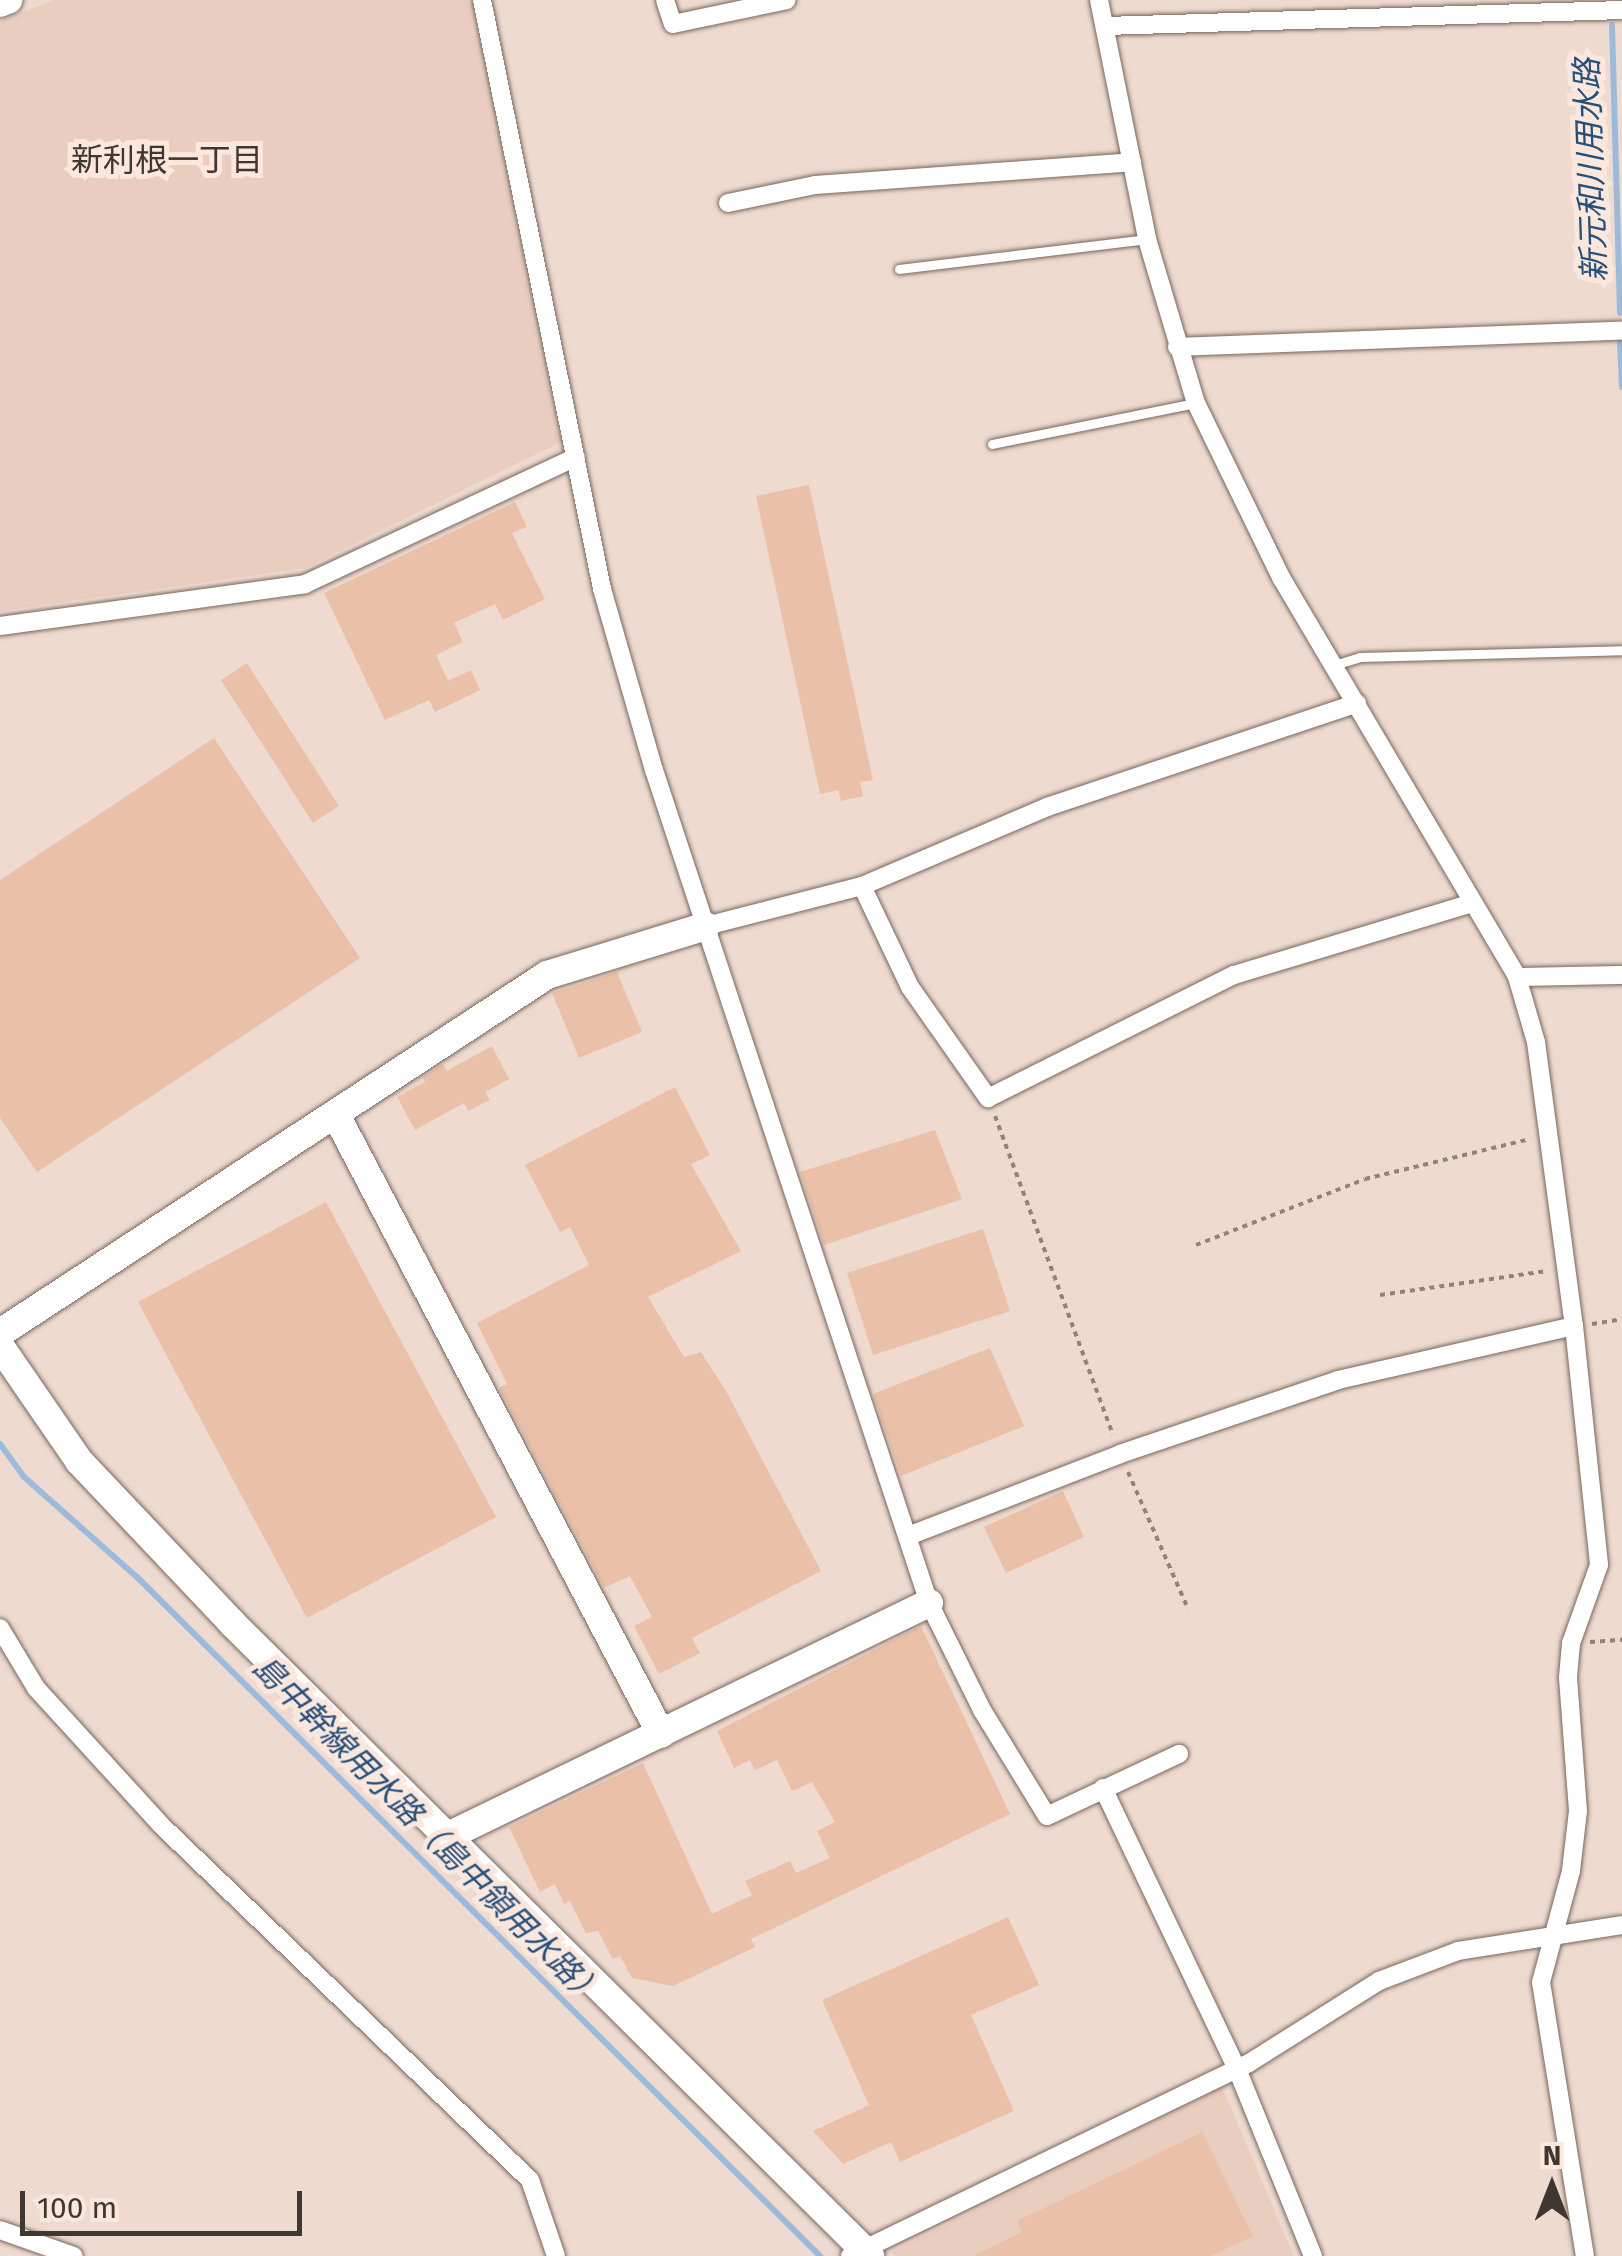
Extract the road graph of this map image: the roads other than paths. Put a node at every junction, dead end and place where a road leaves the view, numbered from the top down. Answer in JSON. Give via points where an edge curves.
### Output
{"nodes":[{"id":1,"x":8,"y":0,"type":"edge"},
{"id":2,"x":482,"y":0,"type":"edge"},
{"id":3,"x":665,"y":0,"type":"edge"},
{"id":4,"x":787,"y":0,"type":"edge"},
{"id":5,"x":1099,"y":0,"type":"edge"},
{"id":6,"x":0,"y":3,"type":"edge"},
{"id":7,"x":1622,"y":10,"type":"edge"},
{"id":8,"x":1105,"y":26,"type":"junction"},
{"id":9,"x":1132,"y":162,"type":"junction"},
{"id":10,"x":728,"y":203,"type":"dead end"},
{"id":11,"x":1147,"y":239,"type":"junction"},
{"id":12,"x":899,"y":269,"type":"dead end"},
{"id":13,"x":1622,"y":331,"type":"edge"},
{"id":14,"x":1177,"y":347,"type":"junction"},
{"id":15,"x":1196,"y":403,"type":"junction"},
{"id":16,"x":992,"y":444,"type":"dead end"},
{"id":17,"x":576,"y":457,"type":"junction"},
{"id":18,"x":0,"y":626,"type":"edge"},
{"id":19,"x":1622,"y":650,"type":"edge"},
{"id":20,"x":1334,"y":665,"type":"junction"},
{"id":21,"x":1358,"y":703,"type":"junction"},
{"id":22,"x":862,"y":886,"type":"junction"},
{"id":23,"x":1472,"y":902,"type":"junction"},
{"id":24,"x":706,"y":926,"type":"junction"},
{"id":25,"x":1622,"y":974,"type":"edge"},
{"id":26,"x":1517,"y":977,"type":"junction"},
{"id":27,"x":336,"y":1114,"type":"junction"},
{"id":28,"x":1574,"y":1326,"type":"junction"},
{"id":29,"x":0,"y":1333,"type":"edge"},
{"id":30,"x":0,"y":1346,"type":"edge"},
{"id":31,"x":908,"y":1536,"type":"junction"},
{"id":32,"x":928,"y":1603,"type":"junction"},
{"id":33,"x":0,"y":1628,"type":"edge"},
{"id":34,"x":661,"y":1734,"type":"junction"},
{"id":35,"x":1178,"y":1754,"type":"dead end"},
{"id":36,"x":1103,"y":1788,"type":"junction"},
{"id":37,"x":444,"y":1838,"type":"junction"},
{"id":38,"x":1622,"y":1925,"type":"edge"},
{"id":39,"x":1551,"y":1937,"type":"junction"},
{"id":40,"x":1237,"y":2069,"type":"junction"},
{"id":41,"x":0,"y":2230,"type":"edge"},
{"id":42,"x":861,"y":2254,"type":"edge"},
{"id":43,"x":74,"y":2256,"type":"edge"},
{"id":44,"x":556,"y":2256,"type":"edge"},
{"id":45,"x":1313,"y":2256,"type":"edge"},
{"id":46,"x":1585,"y":2256,"type":"edge"}],
"edges":[{"from":1,"to":6,"type":"street"},
{"from":2,"to":17,"type":"street"},
{"from":3,"to":4,"type":"street","via":[[673,24]]},
{"from":5,"to":8,"type":"street"},
{"from":7,"to":8,"type":"street"},
{"from":8,"to":9,"type":"street"},
{"from":9,"to":10,"type":"street","via":[[815,185]]},
{"from":9,"to":11,"type":"street"},
{"from":11,"to":12,"type":"lane"},
{"from":11,"to":14,"type":"street"},
{"from":13,"to":14,"type":"street"},
{"from":14,"to":15,"type":"street"},
{"from":15,"to":16,"type":"lane"},
{"from":15,"to":20,"type":"street","via":[[1257,531]]},
{"from":17,"to":18,"type":"street","via":[[305,584]]},
{"from":17,"to":24,"type":"street","via":[[602,588]]},
{"from":19,"to":20,"type":"lane","via":[[1360,656]]},
{"from":20,"to":21,"type":"street"},
{"from":21,"to":22,"type":"street","via":[[1048,806]]},
{"from":21,"to":23,"type":"street"},
{"from":22,"to":23,"type":"street","via":[[910,987],[988,1098],[1234,975]]},
{"from":22,"to":24,"type":"street"},
{"from":23,"to":26,"type":"street"},
{"from":24,"to":27,"type":"street","via":[[547,975]]},
{"from":24,"to":31,"type":"street"},
{"from":25,"to":26,"type":"street"},
{"from":26,"to":28,"type":"street","via":[[1536,1042]]},
{"from":27,"to":29,"type":"street"},
{"from":27,"to":34,"type":"street"},
{"from":28,"to":31,"type":"street","via":[[1338,1380]]},
{"from":28,"to":39,"type":"street","via":[[1599,1565],[1571,1643],[1578,1811],[1571,1870]]},
{"from":30,"to":37,"type":"street","via":[[79,1461]]},
{"from":31,"to":32,"type":"street"},
{"from":32,"to":34,"type":"street"},
{"from":32,"to":36,"type":"street","via":[[982,1710],[1047,1816]]},
{"from":33,"to":44,"type":"street","via":[[36,1688],[161,1825],[530,2180]]},
{"from":34,"to":37,"type":"street"},
{"from":35,"to":36,"type":"street"},
{"from":36,"to":40,"type":"street"},
{"from":37,"to":42,"type":"street"},
{"from":38,"to":39,"type":"street"},
{"from":39,"to":40,"type":"street","via":[[1458,1951],[1379,1981]]},
{"from":39,"to":46,"type":"street","via":[[1541,1982]]},
{"from":40,"to":42,"type":"street"},
{"from":40,"to":45,"type":"street"},
{"from":41,"to":43,"type":"street"}]}
